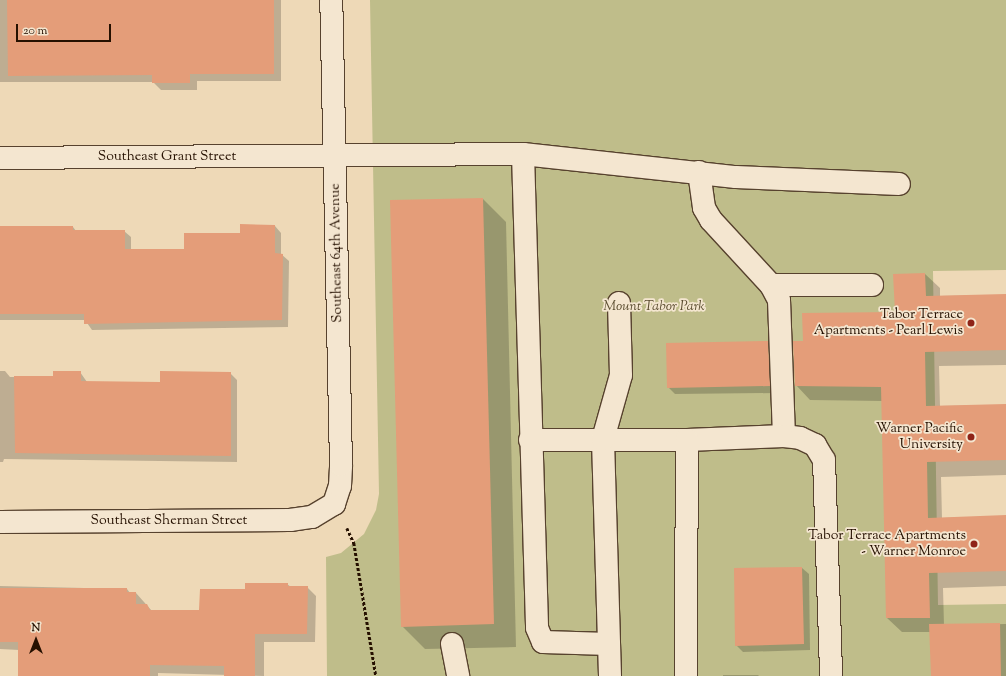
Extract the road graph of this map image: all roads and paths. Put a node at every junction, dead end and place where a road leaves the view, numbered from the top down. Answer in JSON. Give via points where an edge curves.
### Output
{"nodes":[{"id":1,"x":331,"y":0,"type":"edge"},
{"id":2,"x":523,"y":154,"type":"junction"},
{"id":3,"x":334,"y":156,"type":"junction"},
{"id":4,"x":0,"y":158,"type":"edge"},
{"id":5,"x":699,"y":172,"type":"junction"},
{"id":6,"x":899,"y":184,"type":"dead end"},
{"id":7,"x":771,"y":285,"type":"junction"},
{"id":8,"x":872,"y":285,"type":"dead end"},
{"id":9,"x":619,"y":303,"type":"dead end"},
{"id":10,"x":784,"y":436,"type":"junction"},
{"id":11,"x":603,"y":439,"type":"junction"},
{"id":12,"x":530,"y":440,"type":"junction"},
{"id":13,"x":687,"y":440,"type":"junction"},
{"id":14,"x":334,"y":504,"type":"junction"},
{"id":15,"x":0,"y":522,"type":"edge"},
{"id":16,"x":452,"y":644,"type":"dead end"},
{"id":17,"x":609,"y":644,"type":"junction"},
{"id":18,"x":376,"y":676,"type":"edge"},
{"id":19,"x":458,"y":676,"type":"edge"},
{"id":20,"x":610,"y":676,"type":"edge"},
{"id":21,"x":686,"y":676,"type":"edge"},
{"id":22,"x":832,"y":676,"type":"edge"}],
"edges":[{"from":1,"to":3,"type":"street","name":"Southeast 64th Avenue"},
{"from":2,"to":3,"type":"street","name":"Southeast Grant Street"},
{"from":2,"to":5,"type":"street","name":"Southeast Grant Street"},
{"from":2,"to":12,"type":"street"},
{"from":3,"to":4,"type":"street","name":"Southeast Grant Street"},
{"from":3,"to":14,"type":"street","name":"Southeast 64th Avenue","via":[[341,465],[340,486]]},
{"from":5,"to":6,"type":"street","name":"Southeast Grant Street","via":[[775,180]]},
{"from":5,"to":7,"type":"street","via":[[704,208],[711,220]]},
{"from":7,"to":8,"type":"street"},
{"from":7,"to":10,"type":"street","via":[[779,300],[781,320]]},
{"from":9,"to":11,"type":"street","via":[[621,375]]},
{"from":10,"to":13,"type":"street"},
{"from":10,"to":22,"type":"street","via":[[800,438],[815,445],[824,460]]},
{"from":11,"to":12,"type":"street"},
{"from":11,"to":13,"type":"street"},
{"from":11,"to":17,"type":"street"},
{"from":12,"to":17,"type":"street","via":[[537,628],[543,642]]},
{"from":13,"to":21,"type":"street"},
{"from":14,"to":15,"type":"street","name":"Southeast Sherman Street","via":[[312,517],[290,520]]},
{"from":14,"to":18,"type":"path","via":[[354,543]]},
{"from":16,"to":19,"type":"street"},
{"from":17,"to":20,"type":"street"}]}
